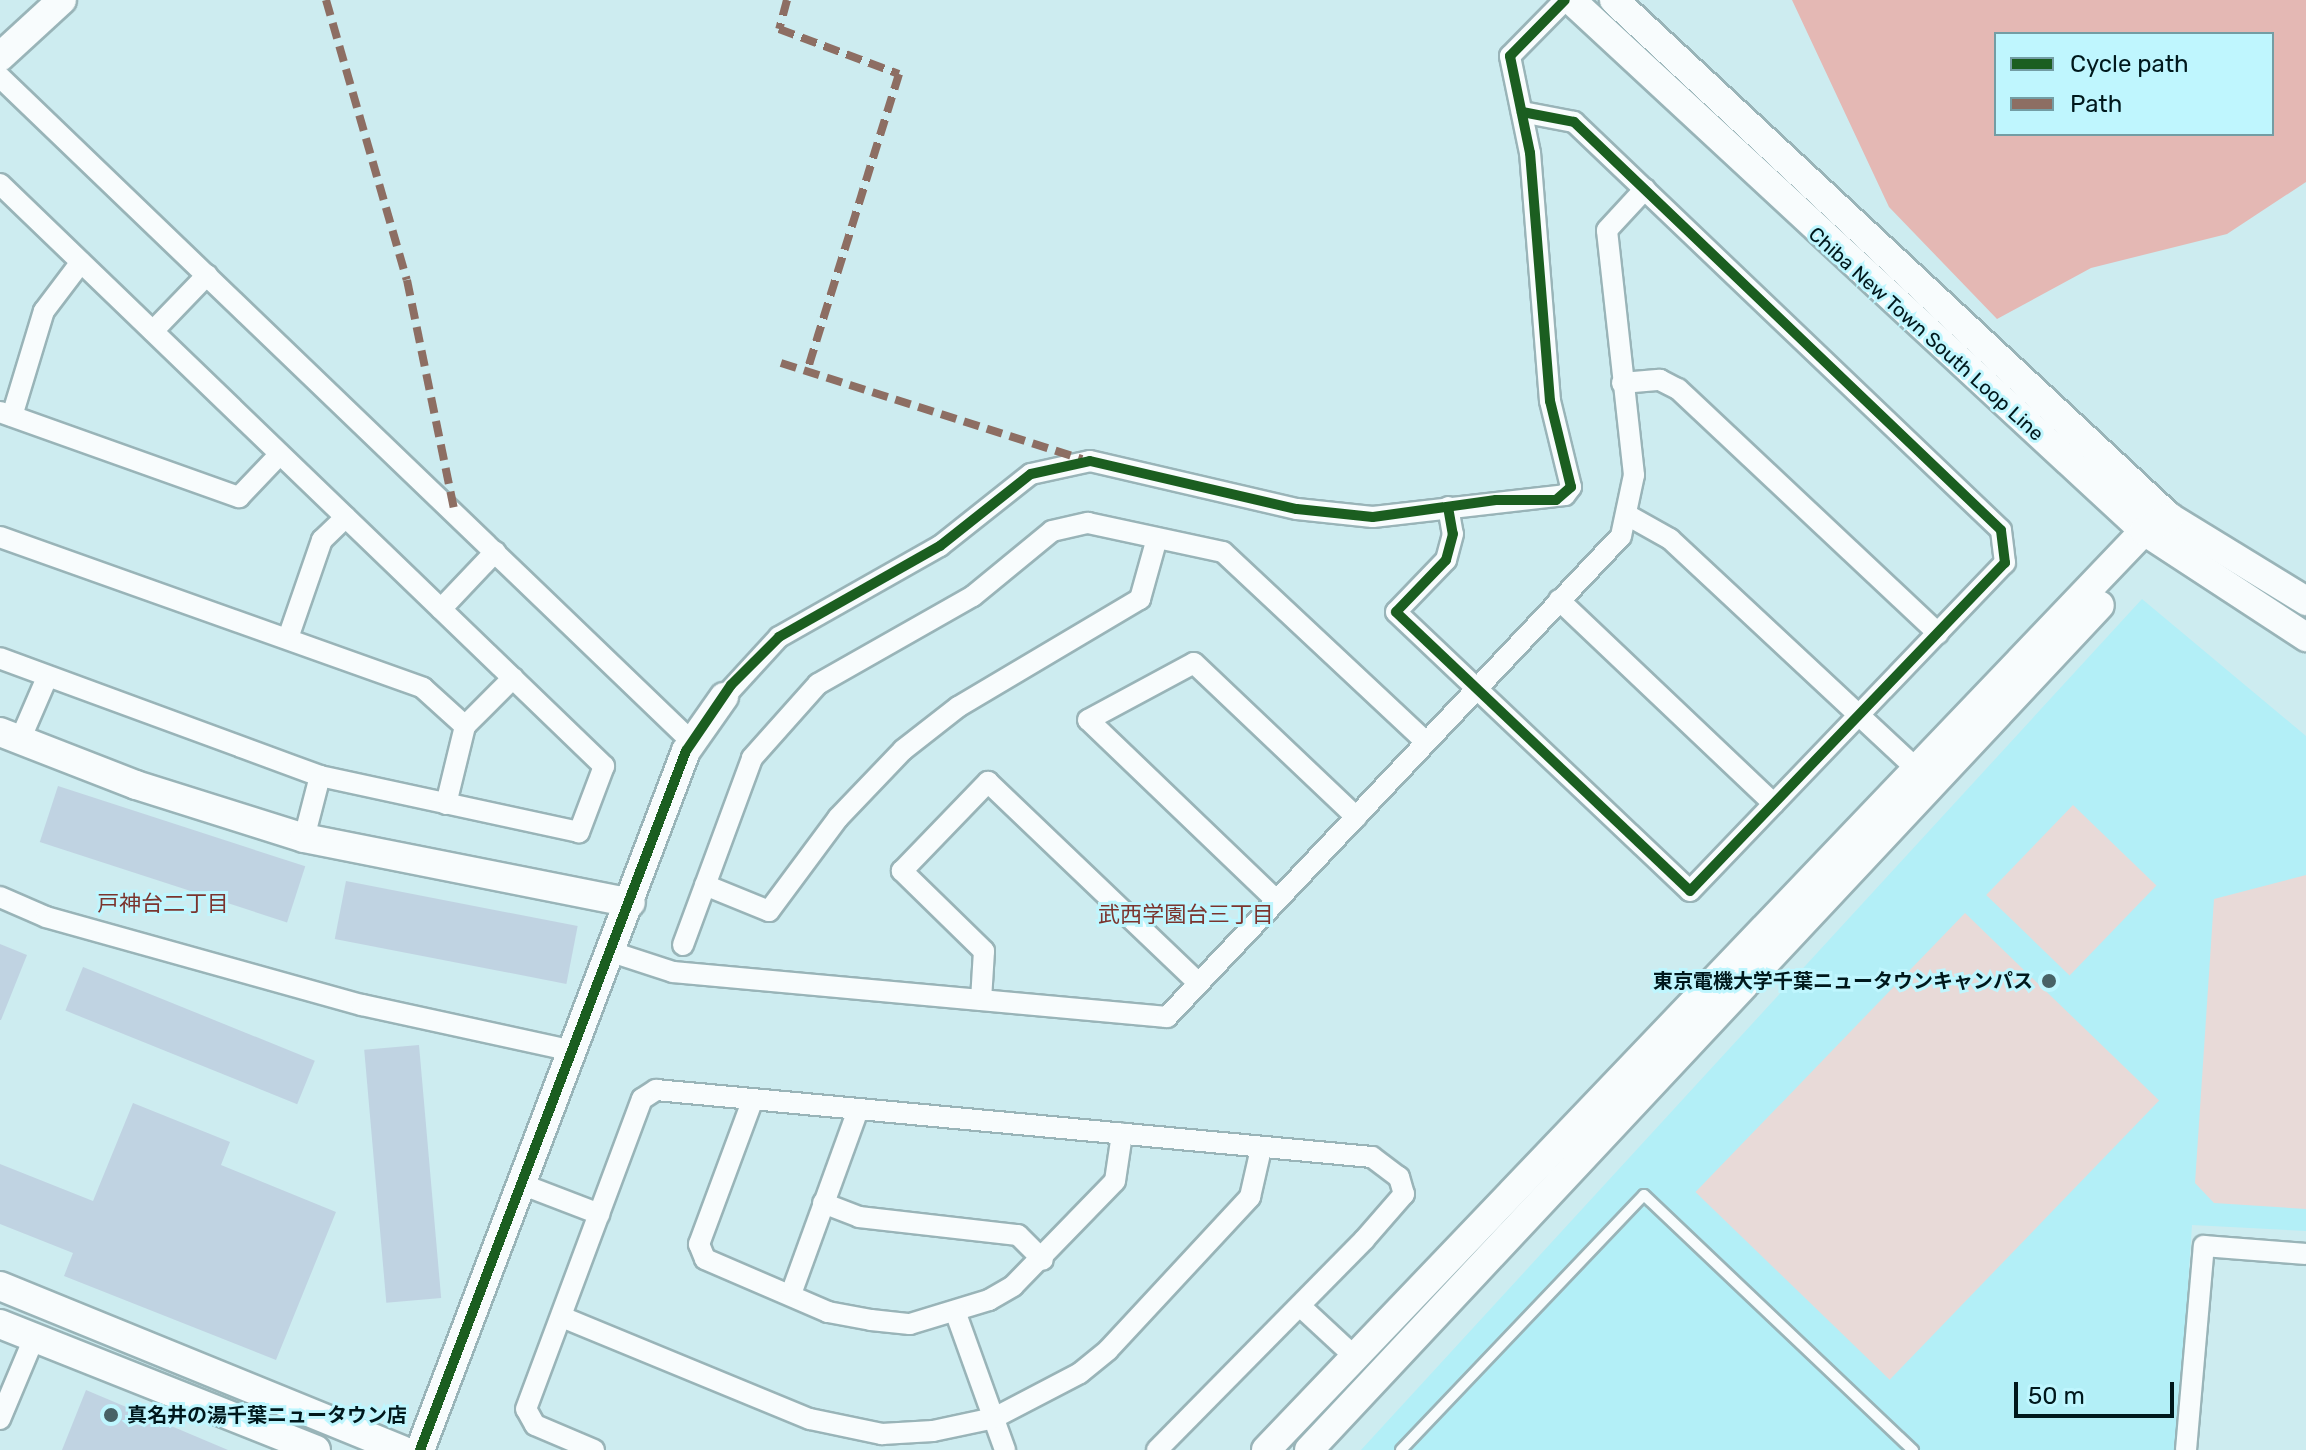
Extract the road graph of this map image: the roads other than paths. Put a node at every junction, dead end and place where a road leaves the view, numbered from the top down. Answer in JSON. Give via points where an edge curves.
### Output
{"nodes":[{"id":1,"x":62,"y":0,"type":"edge"},
{"id":2,"x":1568,"y":0,"type":"edge"},
{"id":3,"x":1614,"y":0,"type":"edge"},
{"id":4,"x":0,"y":57,"type":"edge"},
{"id":5,"x":0,"y":77,"type":"edge"},
{"id":6,"x":1522,"y":112,"type":"junction"},
{"id":7,"x":0,"y":184,"type":"edge"},
{"id":8,"x":1645,"y":189,"type":"junction"},
{"id":9,"x":81,"y":262,"type":"junction"},
{"id":10,"x":207,"y":275,"type":"junction"},
{"id":11,"x":153,"y":331,"type":"junction"},
{"id":12,"x":1622,"y":383,"type":"junction"},
{"id":13,"x":6,"y":414,"type":"edge"},
{"id":14,"x":280,"y":454,"type":"junction"},
{"id":15,"x":1448,"y":507,"type":"junction"},
{"id":16,"x":1629,"y":516,"type":"junction"},
{"id":17,"x":346,"y":517,"type":"junction"},
{"id":18,"x":2157,"y":530,"type":"junction"},
{"id":19,"x":0,"y":537,"type":"edge"},
{"id":20,"x":1157,"y":538,"type":"junction"},
{"id":21,"x":495,"y":552,"type":"junction"},
{"id":22,"x":1559,"y":600,"type":"junction"},
{"id":23,"x":2306,"y":601,"type":"edge"},
{"id":24,"x":441,"y":609,"type":"junction"},
{"id":25,"x":1938,"y":633,"type":"junction"},
{"id":26,"x":2306,"y":637,"type":"edge"},
{"id":27,"x":288,"y":638,"type":"junction"},
{"id":28,"x":0,"y":658,"type":"edge"},
{"id":29,"x":513,"y":678,"type":"junction"},
{"id":30,"x":46,"y":680,"type":"junction"},
{"id":31,"x":1477,"y":688,"type":"junction"},
{"id":32,"x":724,"y":697,"type":"joint"},
{"id":33,"x":1859,"y":715,"type":"junction"},
{"id":34,"x":465,"y":726,"type":"junction"},
{"id":35,"x":10,"y":736,"type":"edge"},
{"id":36,"x":692,"y":742,"type":"junction"},
{"id":37,"x":1426,"y":742,"type":"junction"},
{"id":38,"x":320,"y":776,"type":"junction"},
{"id":39,"x":1925,"y":777,"type":"junction"},
{"id":40,"x":446,"y":804,"type":"junction"},
{"id":41,"x":1774,"y":804,"type":"junction"},
{"id":42,"x":1356,"y":817,"type":"junction"},
{"id":43,"x":304,"y":838,"type":"junction"},
{"id":44,"x":705,"y":885,"type":"junction"},
{"id":45,"x":0,"y":897,"type":"edge"},
{"id":46,"x":1276,"y":900,"type":"junction"},
{"id":47,"x":631,"y":903,"type":"junction"},
{"id":48,"x":683,"y":945,"type":"dead end"},
{"id":49,"x":612,"y":952,"type":"junction"},
{"id":50,"x":1198,"y":983,"type":"junction"},
{"id":51,"x":981,"y":1000,"type":"junction"},
{"id":52,"x":573,"y":1051,"type":"junction"},
{"id":53,"x":753,"y":1099,"type":"junction"},
{"id":54,"x":858,"y":1110,"type":"junction"},
{"id":55,"x":1122,"y":1134,"type":"junction"},
{"id":56,"x":1261,"y":1149,"type":"junction"},
{"id":57,"x":521,"y":1184,"type":"junction"},
{"id":58,"x":823,"y":1203,"type":"junction"},
{"id":59,"x":599,"y":1214,"type":"junction"},
{"id":60,"x":2306,"y":1254,"type":"edge"},
{"id":61,"x":1043,"y":1260,"type":"junction"},
{"id":62,"x":0,"y":1286,"type":"edge"},
{"id":63,"x":791,"y":1294,"type":"junction"},
{"id":64,"x":1301,"y":1307,"type":"junction"},
{"id":65,"x":955,"y":1311,"type":"junction"},
{"id":66,"x":562,"y":1317,"type":"junction"},
{"id":67,"x":0,"y":1324,"type":"edge"},
{"id":68,"x":34,"y":1338,"type":"junction"},
{"id":69,"x":1356,"y":1358,"type":"junction"},
{"id":70,"x":994,"y":1418,"type":"junction"},
{"id":71,"x":0,"y":1419,"type":"edge"},
{"id":72,"x":316,"y":1450,"type":"edge"},
{"id":73,"x":402,"y":1450,"type":"edge"},
{"id":74,"x":420,"y":1450,"type":"edge"},
{"id":75,"x":594,"y":1450,"type":"edge"},
{"id":76,"x":1005,"y":1450,"type":"edge"},
{"id":77,"x":1157,"y":1450,"type":"edge"},
{"id":78,"x":1266,"y":1450,"type":"edge"},
{"id":79,"x":1309,"y":1450,"type":"edge"},
{"id":80,"x":1401,"y":1450,"type":"edge"},
{"id":81,"x":1913,"y":1450,"type":"edge"},
{"id":82,"x":2186,"y":1450,"type":"edge"}],
"edges":[{"from":1,"to":4,"type":"street"},
{"from":2,"to":6,"type":"street","via":[[1510,56]]},
{"from":2,"to":18,"type":"street","name":"Chiba New Town South Loop Line","via":[[1816,233]]},
{"from":3,"to":18,"type":"street","name":"Chiba New Town South Loop Line"},
{"from":5,"to":10,"type":"street"},
{"from":6,"to":8,"type":"street","via":[[1574,122]]},
{"from":6,"to":15,"type":"street","via":[[1550,401],[1571,487],[1556,500]]},
{"from":7,"to":9,"type":"street"},
{"from":8,"to":12,"type":"street","via":[[1607,230]]},
{"from":8,"to":25,"type":"street","via":[[2001,530],[2005,563]]},
{"from":9,"to":11,"type":"street"},
{"from":9,"to":13,"type":"street","via":[[44,311]]},
{"from":10,"to":11,"type":"street"},
{"from":10,"to":21,"type":"street"},
{"from":11,"to":14,"type":"street"},
{"from":12,"to":16,"type":"street","via":[[1634,475]]},
{"from":12,"to":25,"type":"street","via":[[1660,380],[1678,389]]},
{"from":13,"to":14,"type":"street","via":[[239,497]]},
{"from":14,"to":17,"type":"street"},
{"from":15,"to":31,"type":"street","via":[[1453,534],[1446,560],[1396,612]]},
{"from":15,"to":32,"type":"street","via":[[1373,517],[1297,509],[1090,461],[1031,474],[940,546],[779,637]]},
{"from":16,"to":22,"type":"street","via":[[1621,536]]},
{"from":16,"to":33,"type":"street","via":[[1670,539]]},
{"from":17,"to":24,"type":"street"},
{"from":17,"to":27,"type":"street","via":[[322,540]]},
{"from":18,"to":23,"type":"street","name":"Chiba New Town South Loop Line"},
{"from":18,"to":26,"type":"street","name":"Chiba New Town South Loop Line"},
{"from":18,"to":39,"type":"street"},
{"from":19,"to":27,"type":"street"},
{"from":20,"to":37,"type":"street","via":[[1223,552]]},
{"from":20,"to":44,"type":"street","via":[[1088,523],[1052,531],[973,596],[818,684],[752,758]]},
{"from":20,"to":44,"type":"street","via":[[1140,599],[958,707],[903,750],[838,818],[769,911]]},
{"from":21,"to":24,"type":"street"},
{"from":21,"to":36,"type":"street"},
{"from":22,"to":31,"type":"street"},
{"from":22,"to":41,"type":"street"},
{"from":24,"to":29,"type":"street"},
{"from":25,"to":33,"type":"street"},
{"from":27,"to":34,"type":"street","via":[[423,688]]},
{"from":28,"to":30,"type":"street"},
{"from":29,"to":34,"type":"street"},
{"from":29,"to":40,"type":"street","via":[[604,766],[579,832]]},
{"from":30,"to":35,"type":"street"},
{"from":30,"to":38,"type":"street"},
{"from":31,"to":37,"type":"street"},
{"from":31,"to":41,"type":"street","via":[[1690,891]]},
{"from":32,"to":36,"type":"street"},
{"from":33,"to":39,"type":"street"},
{"from":33,"to":41,"type":"street"},
{"from":34,"to":40,"type":"street"},
{"from":35,"to":43,"type":"street"},
{"from":36,"to":47,"type":"street"},
{"from":37,"to":42,"type":"street"},
{"from":38,"to":40,"type":"street"},
{"from":38,"to":43,"type":"street"},
{"from":39,"to":69,"type":"street"},
{"from":39,"to":79,"type":"street"},
{"from":42,"to":46,"type":"street"},
{"from":42,"to":46,"type":"street","via":[[1194,663],[1088,720]]},
{"from":43,"to":47,"type":"street"},
{"from":44,"to":48,"type":"street"},
{"from":45,"to":52,"type":"street","via":[[46,917],[261,978]]},
{"from":46,"to":50,"type":"street"},
{"from":47,"to":49,"type":"street"},
{"from":49,"to":51,"type":"street","via":[[673,972]]},
{"from":49,"to":52,"type":"street"},
{"from":50,"to":51,"type":"street","via":[[1167,1017]]},
{"from":50,"to":51,"type":"street","via":[[988,782],[902,871],[984,951]]},
{"from":52,"to":57,"type":"street"},
{"from":53,"to":54,"type":"street"},
{"from":53,"to":59,"type":"street","via":[[656,1090],[642,1099]]},
{"from":53,"to":63,"type":"street","via":[[699,1244],[705,1259]]},
{"from":54,"to":55,"type":"street"},
{"from":54,"to":58,"type":"street"},
{"from":55,"to":56,"type":"street"},
{"from":55,"to":61,"type":"street","via":[[1115,1181]]},
{"from":56,"to":64,"type":"street","via":[[1372,1157],[1402,1185],[1404,1194]]},
{"from":56,"to":70,"type":"street","via":[[1250,1197],[1108,1350],[1080,1373]]},
{"from":57,"to":59,"type":"street"},
{"from":57,"to":74,"type":"street"},
{"from":58,"to":61,"type":"street","via":[[859,1217],[1018,1235]]},
{"from":58,"to":63,"type":"street"},
{"from":59,"to":66,"type":"street"},
{"from":60,"to":82,"type":"street","via":[[2204,1246]]},
{"from":61,"to":65,"type":"street","via":[[989,1300]]},
{"from":62,"to":73,"type":"street"},
{"from":63,"to":65,"type":"street","via":[[828,1312],[871,1320],[910,1324]]},
{"from":64,"to":69,"type":"street"},
{"from":64,"to":77,"type":"street"},
{"from":65,"to":70,"type":"street"},
{"from":66,"to":70,"type":"street","via":[[810,1419],[882,1434],[933,1431]]},
{"from":66,"to":75,"type":"street","via":[[526,1409],[535,1425]]},
{"from":67,"to":68,"type":"street"},
{"from":68,"to":71,"type":"street"},
{"from":68,"to":72,"type":"street"},
{"from":69,"to":78,"type":"street"},
{"from":70,"to":76,"type":"street"},
{"from":80,"to":81,"type":"lane","via":[[1644,1195]]}]}
